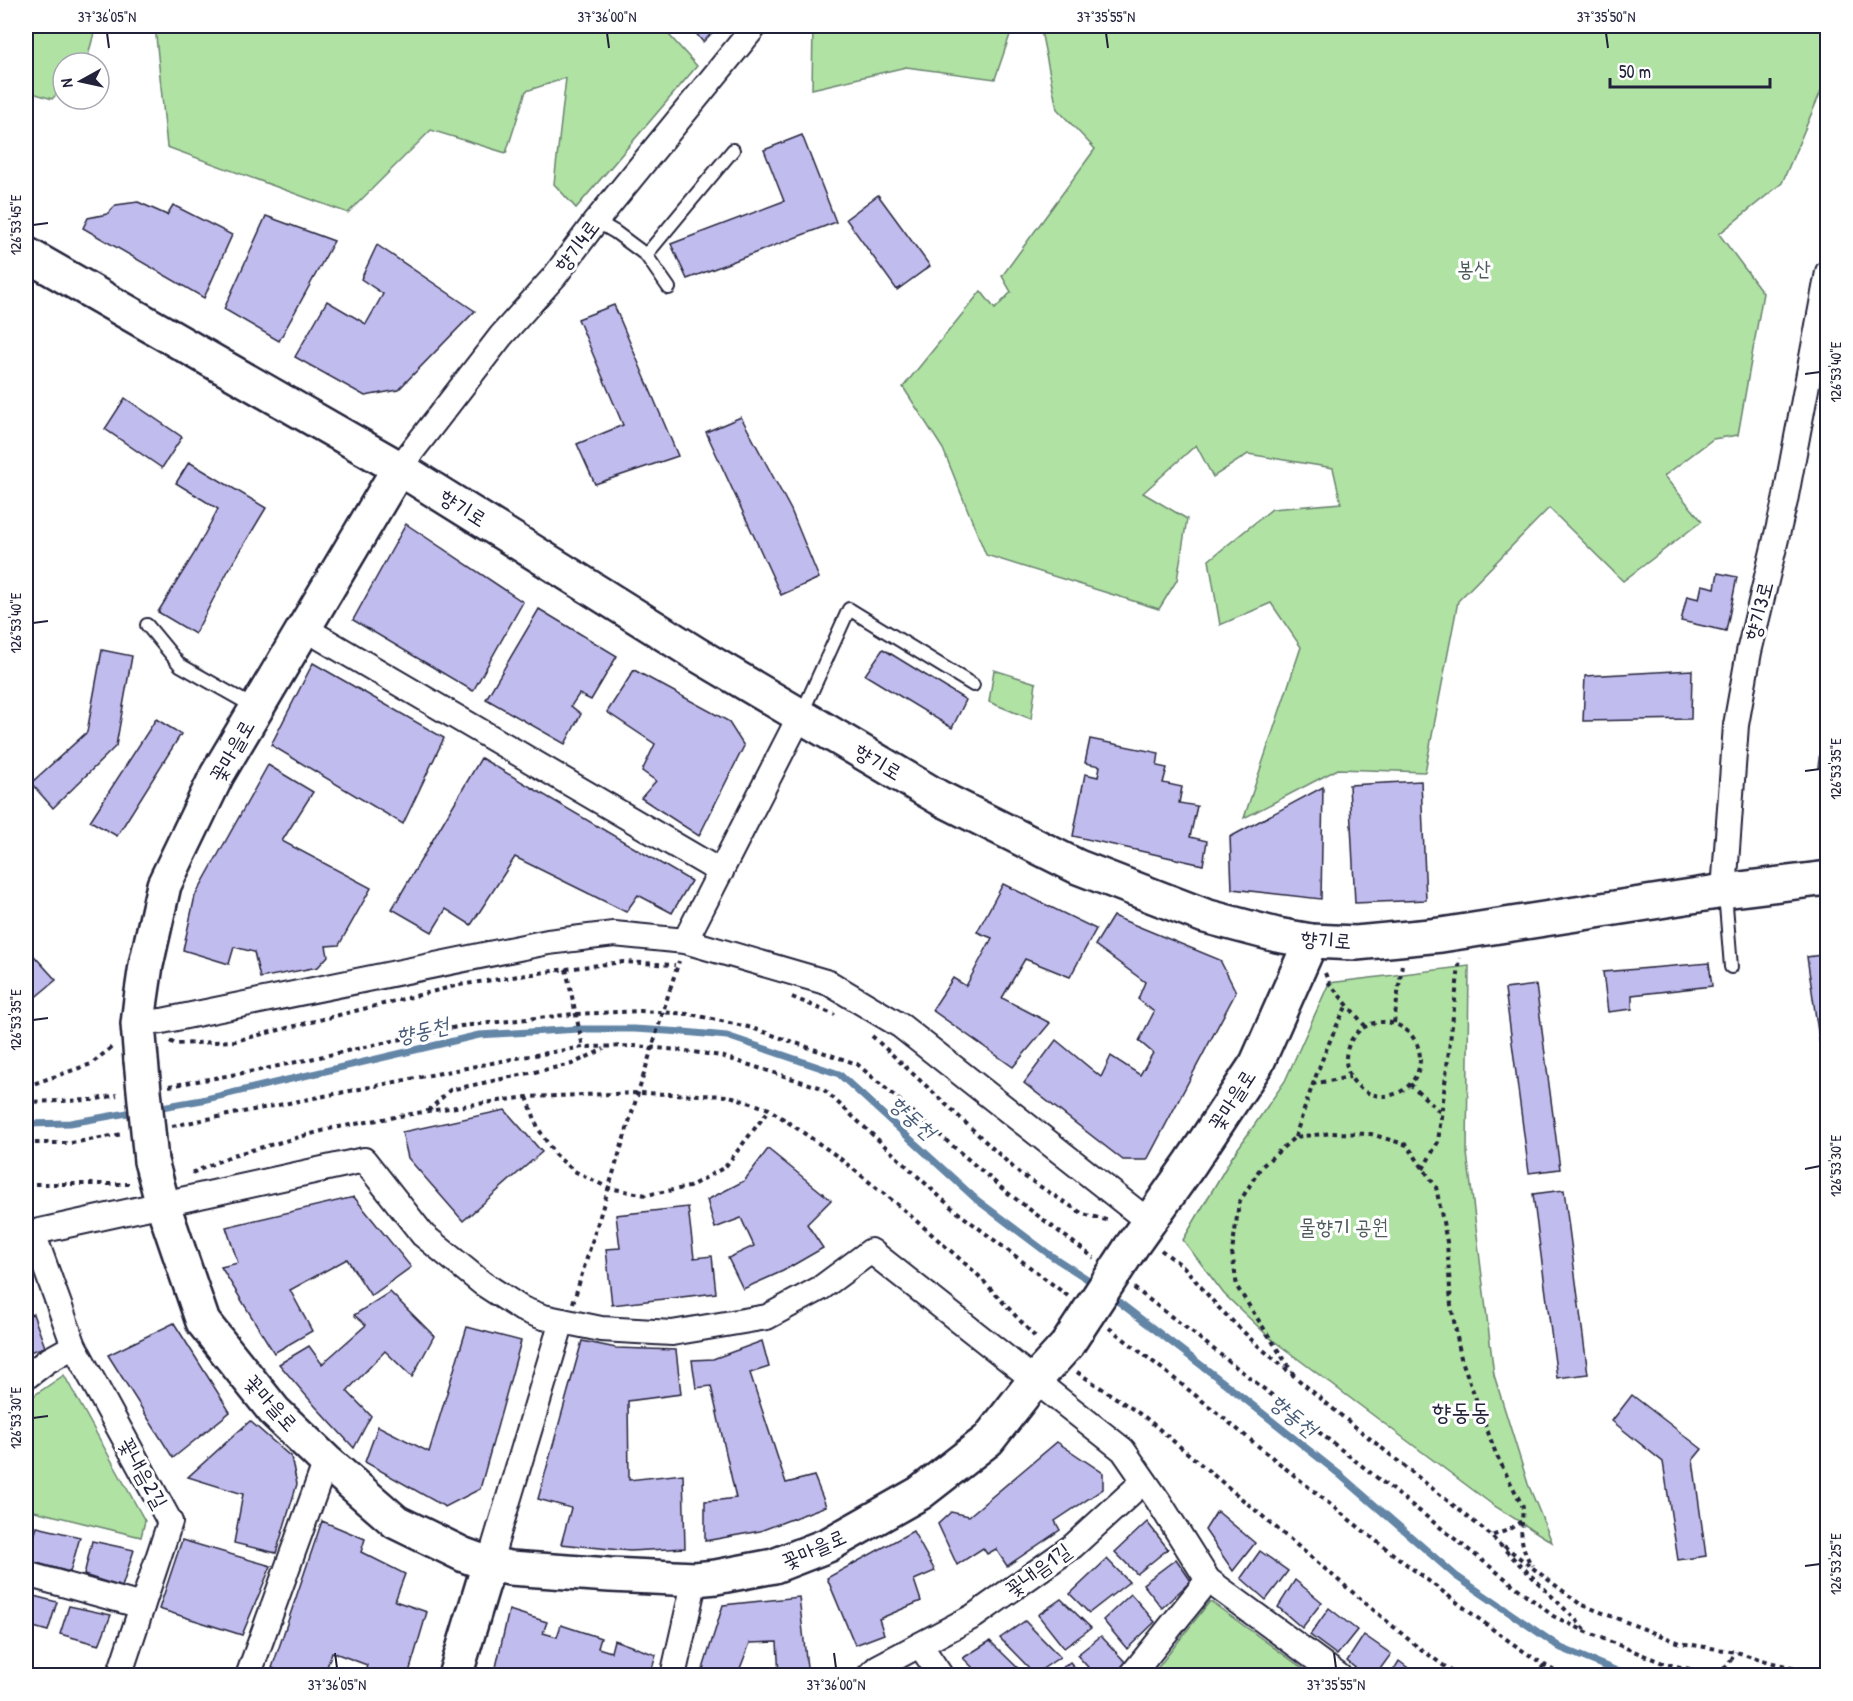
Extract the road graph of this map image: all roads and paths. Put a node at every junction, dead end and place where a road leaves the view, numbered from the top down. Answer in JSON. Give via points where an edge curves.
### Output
{"nodes":[{"id":1,"x":755,"y":26,"type":"edge"},
{"id":2,"x":733,"y":150,"type":"dead end"},
{"id":3,"x":596,"y":221,"type":"junction"},
{"id":4,"x":26,"y":255,"type":"edge"},
{"id":5,"x":646,"y":255,"type":"junction"},
{"id":6,"x":1827,"y":272,"type":"edge"},
{"id":7,"x":669,"y":288,"type":"dead end"},
{"id":8,"x":1822,"y":334,"type":"edge"},
{"id":9,"x":399,"y":468,"type":"junction"},
{"id":10,"x":147,"y":625,"type":"dead end"},
{"id":11,"x":304,"y":628,"type":"junction"},
{"id":12,"x":973,"y":685,"type":"dead end"},
{"id":13,"x":257,"y":709,"type":"junction"},
{"id":14,"x":800,"y":716,"type":"junction"},
{"id":15,"x":721,"y":872,"type":"junction"},
{"id":16,"x":1827,"y":878,"type":"edge"},
{"id":17,"x":1724,"y":891,"type":"junction"},
{"id":18,"x":1311,"y":941,"type":"junction"},
{"id":19,"x":683,"y":950,"type":"junction"},
{"id":20,"x":1460,"y":957,"type":"dead end"},
{"id":21,"x":1402,"y":961,"type":"dead end"},
{"id":22,"x":678,"y":965,"type":"junction"},
{"id":23,"x":1731,"y":967,"type":"dead end"},
{"id":24,"x":689,"y":968,"type":"dead end"},
{"id":25,"x":566,"y":969,"type":"junction"},
{"id":26,"x":1323,"y":971,"type":"dead end"},
{"id":27,"x":785,"y":995,"type":"dead end"},
{"id":28,"x":1347,"y":1005,"type":"junction"},
{"id":29,"x":575,"y":1014,"type":"junction"},
{"id":30,"x":837,"y":1016,"type":"dead end"},
{"id":31,"x":1394,"y":1023,"type":"junction"},
{"id":32,"x":138,"y":1024,"type":"junction"},
{"id":33,"x":1366,"y":1027,"type":"junction"},
{"id":34,"x":867,"y":1032,"type":"dead end"},
{"id":35,"x":168,"y":1041,"type":"dead end"},
{"id":36,"x":113,"y":1046,"type":"dead end"},
{"id":37,"x":583,"y":1047,"type":"dead end"},
{"id":38,"x":606,"y":1048,"type":"dead end"},
{"id":39,"x":1350,"y":1077,"type":"junction"},
{"id":40,"x":26,"y":1083,"type":"edge"},
{"id":41,"x":1312,"y":1084,"type":"junction"},
{"id":42,"x":1410,"y":1084,"type":"junction"},
{"id":43,"x":159,"y":1088,"type":"dead end"},
{"id":44,"x":125,"y":1094,"type":"dead end"},
{"id":45,"x":639,"y":1094,"type":"junction"},
{"id":46,"x":527,"y":1097,"type":"junction"},
{"id":47,"x":26,"y":1102,"type":"edge"},
{"id":48,"x":769,"y":1109,"type":"junction"},
{"id":49,"x":428,"y":1111,"type":"junction"},
{"id":50,"x":1441,"y":1113,"type":"junction"},
{"id":51,"x":1295,"y":1137,"type":"junction"},
{"id":52,"x":1423,"y":1169,"type":"junction"},
{"id":53,"x":183,"y":1177,"type":"dead end"},
{"id":54,"x":26,"y":1184,"type":"edge"},
{"id":55,"x":129,"y":1184,"type":"dead end"},
{"id":56,"x":609,"y":1188,"type":"junction"},
{"id":57,"x":163,"y":1205,"type":"junction"},
{"id":58,"x":29,"y":1234,"type":"edge"},
{"id":59,"x":1139,"y":1235,"type":"junction"},
{"id":60,"x":1097,"y":1260,"type":"dead end"},
{"id":61,"x":1125,"y":1281,"type":"dead end"},
{"id":62,"x":567,"y":1315,"type":"junction"},
{"id":63,"x":74,"y":1346,"type":"junction"},
{"id":64,"x":1060,"y":1352,"type":"junction"},
{"id":65,"x":1294,"y":1375,"type":"junction"},
{"id":66,"x":26,"y":1377,"type":"edge"},
{"id":67,"x":1035,"y":1380,"type":"junction"},
{"id":68,"x":326,"y":1461,"type":"junction"},
{"id":69,"x":1144,"y":1480,"type":"junction"},
{"id":70,"x":1522,"y":1521,"type":"junction"},
{"id":71,"x":1491,"y":1536,"type":"junction"},
{"id":72,"x":489,"y":1564,"type":"junction"},
{"id":73,"x":1533,"y":1568,"type":"junction"},
{"id":74,"x":26,"y":1574,"type":"edge"},
{"id":75,"x":695,"y":1579,"type":"junction"},
{"id":76,"x":1208,"y":1580,"type":"junction"},
{"id":77,"x":142,"y":1606,"type":"junction"},
{"id":78,"x":1589,"y":1633,"type":"junction"},
{"id":79,"x":920,"y":1645,"type":"junction"},
{"id":80,"x":1736,"y":1652,"type":"junction"},
{"id":81,"x":1544,"y":1665,"type":"dead end"},
{"id":82,"x":1827,"y":1675,"type":"edge"},
{"id":83,"x":119,"y":1676,"type":"edge"},
{"id":84,"x":248,"y":1676,"type":"edge"},
{"id":85,"x":455,"y":1676,"type":"edge"},
{"id":86,"x":673,"y":1676,"type":"edge"},
{"id":87,"x":869,"y":1676,"type":"edge"},
{"id":88,"x":940,"y":1676,"type":"edge"},
{"id":89,"x":1131,"y":1676,"type":"edge"},
{"id":90,"x":1339,"y":1676,"type":"edge"},
{"id":91,"x":1458,"y":1676,"type":"edge"},
{"id":92,"x":1536,"y":1676,"type":"edge"},
{"id":93,"x":1720,"y":1676,"type":"edge"}],
"edges":[{"from":1,"to":3,"type":"street","name":"향기4로"},
{"from":2,"to":5,"type":"lane"},
{"from":3,"to":5,"type":"lane"},
{"from":3,"to":9,"type":"street","name":"향기4로"},
{"from":4,"to":9,"type":"street","name":"향기로"},
{"from":5,"to":7,"type":"lane"},
{"from":6,"to":8,"type":"street","name":"향기3로"},
{"from":8,"to":17,"type":"street","name":"향기3로","via":[[1736,725]]},
{"from":9,"to":11,"type":"street","name":"꽃마을로"},
{"from":9,"to":14,"type":"street","name":"향기로"},
{"from":10,"to":13,"type":"lane","via":[[180,665]]},
{"from":11,"to":13,"type":"street","name":"꽃마을로"},
{"from":11,"to":15,"type":"street"},
{"from":12,"to":14,"type":"lane","via":[[849,609]]},
{"from":13,"to":32,"type":"street","name":"꽃마을로","via":[[217,775],[164,885]]},
{"from":14,"to":15,"type":"street"},
{"from":14,"to":18,"type":"street","name":"향기로","via":[[938,797],[1078,867],[1205,916]]},
{"from":15,"to":19,"type":"street"},
{"from":16,"to":17,"type":"street","name":"향기로"},
{"from":17,"to":18,"type":"street","name":"향기로","via":[[1441,935],[1356,943]]},
{"from":17,"to":23,"type":"lane"},
{"from":18,"to":59,"type":"street","name":"꽃마을로","via":[[1257,1063]]},
{"from":19,"to":22,"type":"path"},
{"from":19,"to":32,"type":"street","via":[[614,934],[548,942]]},
{"from":19,"to":59,"type":"street","via":[[828,983],[901,1026]]},
{"from":20,"to":50,"type":"path"},
{"from":21,"to":31,"type":"path"},
{"from":22,"to":24,"type":"path"},
{"from":22,"to":25,"type":"path","via":[[623,962]]},
{"from":22,"to":45,"type":"path","bridge":true},
{"from":25,"to":29,"type":"path"},
{"from":25,"to":35,"type":"path","via":[[459,985],[235,1041]]},
{"from":26,"to":28,"type":"path"},
{"from":27,"to":30,"type":"path"},
{"from":28,"to":33,"type":"path"},
{"from":28,"to":41,"type":"path"},
{"from":29,"to":37,"type":"path"},
{"from":29,"to":43,"type":"path","via":[[461,1026]]},
{"from":29,"to":60,"type":"path","via":[[690,1014],[752,1028],[857,1064],[1004,1190]]},
{"from":31,"to":33,"type":"path"},
{"from":31,"to":42,"type":"path","via":[[1413,1039],[1418,1051],[1417,1074]]},
{"from":32,"to":57,"type":"street","name":"꽃마을로","bridge":true,"via":[[151,1161]]},
{"from":33,"to":39,"type":"path","via":[[1351,1041],[1347,1053]]},
{"from":34,"to":59,"type":"path","via":[[1019,1173],[1083,1214]]},
{"from":36,"to":40,"type":"path","via":[[91,1064]]},
{"from":38,"to":49,"type":"path","via":[[572,1064],[450,1090]]},
{"from":39,"to":41,"type":"path"},
{"from":39,"to":42,"type":"path","via":[[1367,1093],[1378,1096],[1401,1092]]},
{"from":41,"to":51,"type":"path"},
{"from":42,"to":50,"type":"path"},
{"from":44,"to":47,"type":"path","via":[[92,1100]]},
{"from":45,"to":46,"type":"path"},
{"from":45,"to":48,"type":"path","via":[[730,1096]]},
{"from":45,"to":56,"type":"path"},
{"from":46,"to":49,"type":"path"},
{"from":46,"to":56,"type":"path","via":[[538,1128],[555,1155],[576,1172]]},
{"from":48,"to":56,"type":"path","via":[[725,1167],[689,1187],[646,1195]]},
{"from":48,"to":64,"type":"path","via":[[837,1156],[904,1210]]},
{"from":49,"to":53,"type":"path","via":[[333,1128],[233,1155]]},
{"from":50,"to":52,"type":"path","via":[[1438,1142]]},
{"from":51,"to":52,"type":"path","via":[[1371,1134],[1407,1145]]},
{"from":51,"to":65,"type":"path","via":[[1261,1167],[1239,1203],[1232,1252],[1237,1287]]},
{"from":52,"to":70,"type":"path","via":[[1436,1187],[1461,1358],[1496,1454],[1523,1507]]},
{"from":54,"to":55,"type":"path"},
{"from":56,"to":62,"type":"path"},
{"from":57,"to":58,"type":"street","name":"꽃내음2길"},
{"from":57,"to":62,"type":"street","name":"꽃내음2길","via":[[364,1160],[423,1235],[482,1283],[522,1309]]},
{"from":57,"to":68,"type":"street","name":"꽃마을로","via":[[202,1322],[275,1412]]},
{"from":58,"to":63,"type":"street","name":"꽃내음2길"},
{"from":59,"to":64,"type":"street","name":"꽃마을로","bridge":true},
{"from":59,"to":65,"type":"path","via":[[1184,1268],[1256,1344]]},
{"from":61,"to":78,"type":"path","via":[[1552,1616]]},
{"from":62,"to":67,"type":"street","via":[[601,1329],[672,1333],[767,1317],[821,1288],[871,1251]]},
{"from":62,"to":72,"type":"street"},
{"from":63,"to":66,"type":"street"},
{"from":63,"to":77,"type":"street","name":"꽃내음2길","via":[[170,1522]]},
{"from":64,"to":67,"type":"street","name":"꽃마을로"},
{"from":64,"to":91,"type":"path","via":[[1146,1418],[1414,1644]]},
{"from":65,"to":71,"type":"path"},
{"from":67,"to":69,"type":"street","via":[[1123,1449]]},
{"from":67,"to":75,"type":"street","name":"꽃마을로","via":[[988,1440],[920,1493],[828,1545],[774,1566]]},
{"from":68,"to":72,"type":"street","name":"꽃마을로","via":[[396,1522]]},
{"from":68,"to":84,"type":"street"},
{"from":69,"to":76,"type":"street"},
{"from":69,"to":79,"type":"street","name":"꽃내음1길","via":[[1073,1545],[974,1616]]},
{"from":70,"to":71,"type":"path"},
{"from":70,"to":73,"type":"path","via":[[1523,1551]]},
{"from":71,"to":73,"type":"path"},
{"from":71,"to":78,"type":"path"},
{"from":72,"to":75,"type":"street","name":"꽃마을로"},
{"from":72,"to":85,"type":"street"},
{"from":73,"to":80,"type":"path","via":[[1580,1604],[1680,1642]]},
{"from":74,"to":77,"type":"street"},
{"from":75,"to":86,"type":"street"},
{"from":76,"to":89,"type":"street"},
{"from":76,"to":90,"type":"street"},
{"from":77,"to":83,"type":"street","name":"꽃내음2길"},
{"from":78,"to":93,"type":"path","via":[[1663,1663]]},
{"from":79,"to":87,"type":"street","name":"꽃내음1길","via":[[878,1667]]},
{"from":79,"to":88,"type":"street"},
{"from":80,"to":82,"type":"path"},
{"from":80,"to":93,"type":"path","bridge":true},
{"from":81,"to":92,"type":"path"}]}
